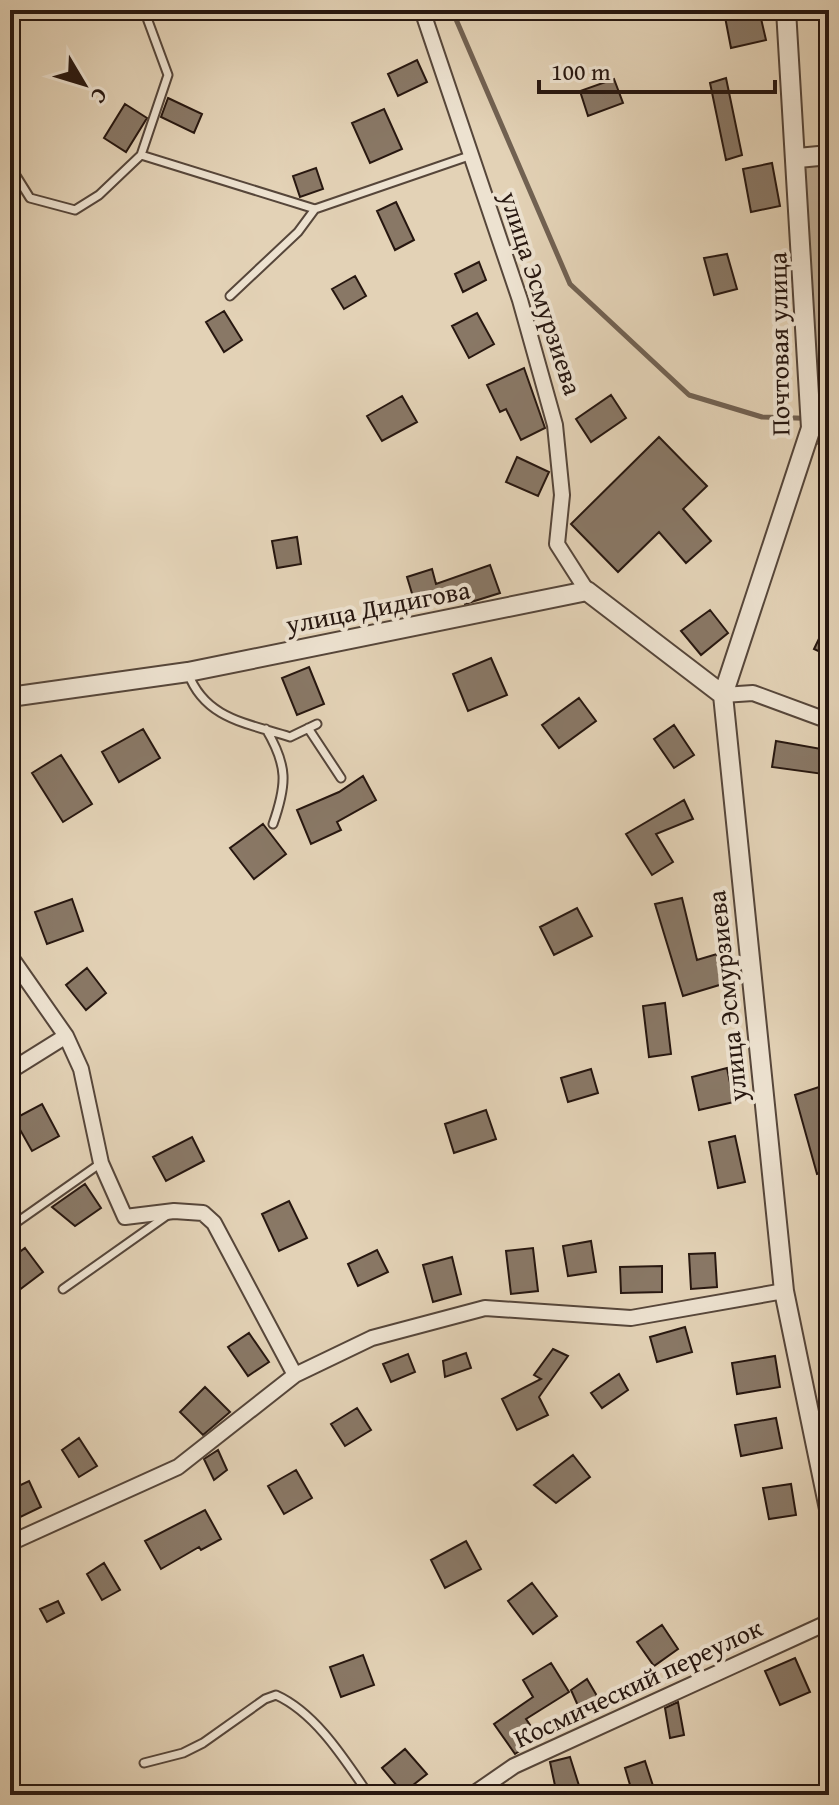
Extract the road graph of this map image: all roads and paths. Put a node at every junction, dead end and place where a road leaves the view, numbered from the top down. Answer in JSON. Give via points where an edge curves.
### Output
{"nodes":[{"id":1,"x":144,"y":10,"type":"edge"},
{"id":2,"x":422,"y":10,"type":"edge"},
{"id":3,"x":786,"y":10,"type":"edge"},
{"id":4,"x":141,"y":155,"type":"junction"},
{"id":5,"x":829,"y":155,"type":"edge"},
{"id":6,"x":469,"y":156,"type":"junction"},
{"id":7,"x":798,"y":158,"type":"junction"},
{"id":8,"x":10,"y":166,"type":"edge"},
{"id":9,"x":315,"y":209,"type":"junction"},
{"id":10,"x":230,"y":296,"type":"dead end"},
{"id":11,"x":587,"y":591,"type":"junction"},
{"id":12,"x":188,"y":672,"type":"junction"},
{"id":13,"x":12,"y":693,"type":"edge"},
{"id":14,"x":723,"y":695,"type":"junction"},
{"id":15,"x":829,"y":721,"type":"edge"},
{"id":16,"x":317,"y":724,"type":"dead end"},
{"id":17,"x":308,"y":728,"type":"junction"},
{"id":18,"x":266,"y":729,"type":"junction"},
{"id":19,"x":341,"y":778,"type":"dead end"},
{"id":20,"x":273,"y":824,"type":"dead end"},
{"id":21,"x":11,"y":958,"type":"edge"},
{"id":22,"x":66,"y":1036,"type":"junction"},
{"id":23,"x":10,"y":1071,"type":"edge"},
{"id":24,"x":101,"y":1163,"type":"junction"},
{"id":25,"x":174,"y":1211,"type":"junction"},
{"id":26,"x":10,"y":1227,"type":"edge"},
{"id":27,"x":63,"y":1289,"type":"dead end"},
{"id":28,"x":784,"y":1291,"type":"junction"},
{"id":29,"x":295,"y":1375,"type":"junction"},
{"id":30,"x":829,"y":1509,"type":"edge"},
{"id":31,"x":10,"y":1543,"type":"edge"},
{"id":32,"x":829,"y":1622,"type":"edge"},
{"id":33,"x":144,"y":1763,"type":"dead end"},
{"id":34,"x":369,"y":1795,"type":"edge"},
{"id":35,"x":472,"y":1795,"type":"edge"}],
"edges":[{"from":1,"to":4,"type":"lane","via":[[168,75]]},
{"from":2,"to":6,"type":"street","name":"улица Эсмурзиева"},
{"from":3,"to":7,"type":"street","name":"Почтовая улица"},
{"from":4,"to":8,"type":"lane","via":[[75,210],[30,198]]},
{"from":4,"to":9,"type":"lane"},
{"from":5,"to":7,"type":"street"},
{"from":6,"to":9,"type":"lane"},
{"from":6,"to":11,"type":"street","name":"улица Эсмурзиева","via":[[520,300],[555,425],[562,495],[557,544]]},
{"from":7,"to":14,"type":"street","name":"Почтовая улица","via":[[811,428]]},
{"from":9,"to":10,"type":"lane"},
{"from":11,"to":12,"type":"street","name":"улица Дидигова"},
{"from":11,"to":14,"type":"street"},
{"from":12,"to":13,"type":"street","name":"улица Дидигова"},
{"from":12,"to":18,"type":"lane","via":[[208,707]]},
{"from":14,"to":15,"type":"street","via":[[753,693]]},
{"from":14,"to":28,"type":"street","name":"улица Эсмурзиева"},
{"from":16,"to":17,"type":"lane"},
{"from":17,"to":18,"type":"lane","via":[[290,737]]},
{"from":17,"to":19,"type":"lane"},
{"from":18,"to":20,"type":"lane","via":[[284,770],[285,790]]},
{"from":21,"to":22,"type":"street"},
{"from":22,"to":23,"type":"street"},
{"from":22,"to":24,"type":"street","via":[[81,1069]]},
{"from":24,"to":25,"type":"street","via":[[125,1217]]},
{"from":24,"to":26,"type":"lane"},
{"from":25,"to":27,"type":"lane"},
{"from":25,"to":29,"type":"street","via":[[203,1213],[214,1223]]},
{"from":28,"to":29,"type":"street","via":[[631,1318],[485,1308],[372,1338]]},
{"from":28,"to":30,"type":"street","name":"улица Эсмурзиева"},
{"from":29,"to":31,"type":"street","via":[[178,1467]]},
{"from":32,"to":35,"type":"street","name":"Космический переулок","via":[[514,1766]]},
{"from":33,"to":34,"type":"lane","via":[[183,1753],[276,1695],[314,1724]]}]}
